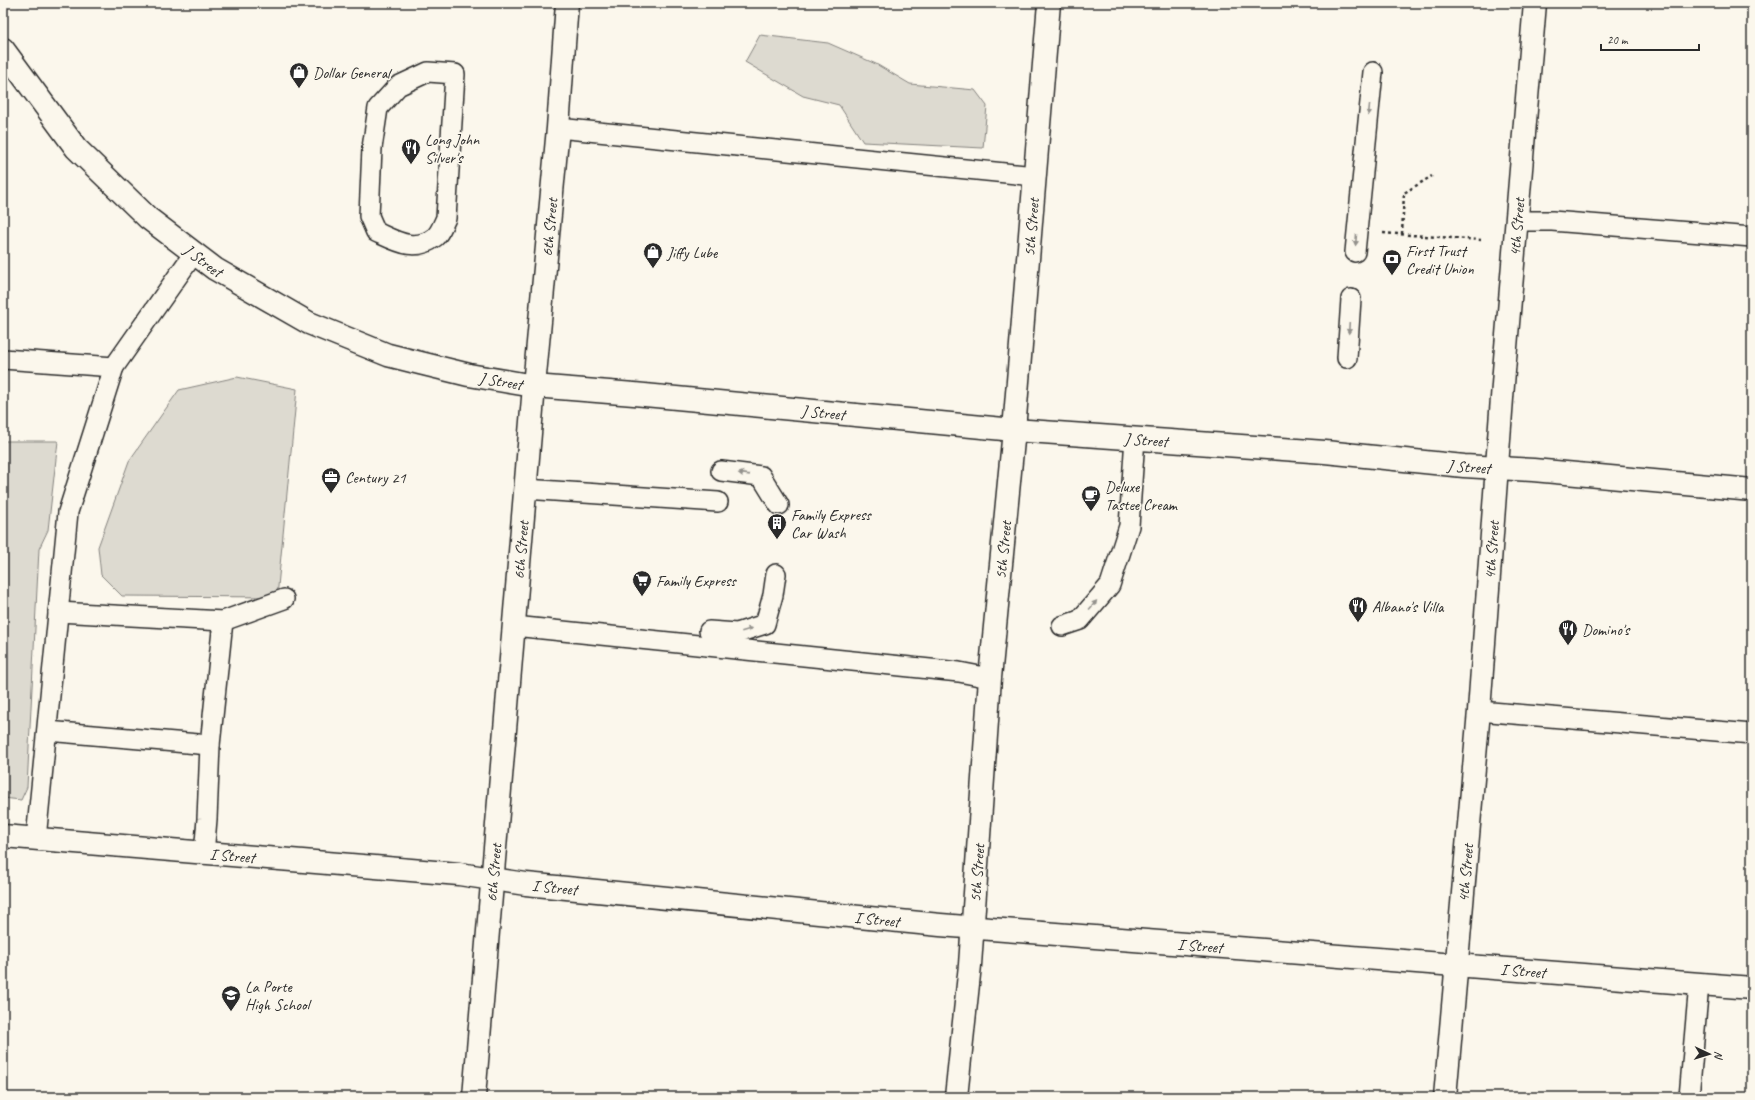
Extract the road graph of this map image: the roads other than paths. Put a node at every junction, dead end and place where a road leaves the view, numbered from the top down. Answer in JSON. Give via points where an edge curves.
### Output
{"nodes":[{"id":1,"x":566,"y":3,"type":"edge"},
{"id":2,"x":1049,"y":3,"type":"edge"},
{"id":3,"x":1535,"y":3,"type":"edge"},
{"id":4,"x":5,"y":53,"type":"edge"},
{"id":5,"x":1373,"y":72,"type":"dead end"},
{"id":6,"x":455,"y":74,"type":"joint"},
{"id":7,"x":558,"y":128,"type":"junction"},
{"id":8,"x":1035,"y":176,"type":"junction"},
{"id":9,"x":1517,"y":222,"type":"junction"},
{"id":10,"x":1752,"y":237,"type":"edge"},
{"id":11,"x":1354,"y":252,"type":"dead end"},
{"id":12,"x":194,"y":253,"type":"junction"},
{"id":13,"x":1351,"y":299,"type":"dead end"},
{"id":14,"x":1347,"y":358,"type":"dead end"},
{"id":15,"x":3,"y":359,"type":"edge"},
{"id":16,"x":114,"y":367,"type":"junction"},
{"id":17,"x":534,"y":386,"type":"junction"},
{"id":18,"x":1014,"y":430,"type":"junction"},
{"id":19,"x":1135,"y":438,"type":"junction"},
{"id":20,"x":1497,"y":467,"type":"junction"},
{"id":21,"x":721,"y":471,"type":"dead end"},
{"id":22,"x":526,"y":489,"type":"junction"},
{"id":23,"x":1752,"y":490,"type":"edge"},
{"id":24,"x":718,"y":502,"type":"dead end"},
{"id":25,"x":779,"y":505,"type":"dead end"},
{"id":26,"x":776,"y":574,"type":"dead end"},
{"id":27,"x":284,"y":599,"type":"dead end"},
{"id":28,"x":58,"y":612,"type":"junction"},
{"id":29,"x":223,"y":622,"type":"junction"},
{"id":30,"x":514,"y":626,"type":"junction"},
{"id":31,"x":1062,"y":626,"type":"dead end"},
{"id":32,"x":709,"y":631,"type":"dead end"},
{"id":33,"x":990,"y":678,"type":"junction"},
{"id":34,"x":1479,"y":711,"type":"junction"},
{"id":35,"x":47,"y":731,"type":"junction"},
{"id":36,"x":1752,"y":734,"type":"edge"},
{"id":37,"x":210,"y":745,"type":"junction"},
{"id":38,"x":3,"y":836,"type":"edge"},
{"id":39,"x":36,"y":839,"type":"junction"},
{"id":40,"x":204,"y":854,"type":"junction"},
{"id":41,"x":493,"y":879,"type":"junction"},
{"id":42,"x":972,"y":926,"type":"junction"},
{"id":43,"x":1457,"y":964,"type":"junction"},
{"id":44,"x":1699,"y":984,"type":"junction"},
{"id":45,"x":1752,"y":988,"type":"edge"},
{"id":46,"x":474,"y":1097,"type":"edge"},
{"id":47,"x":956,"y":1097,"type":"edge"},
{"id":48,"x":1446,"y":1097,"type":"edge"},
{"id":49,"x":1689,"y":1097,"type":"edge"}],
"edges":[{"from":1,"to":7,"type":"street","name":"6th Street"},
{"from":2,"to":8,"type":"street","name":"5th Street"},
{"from":3,"to":9,"type":"street","name":"4th Street"},
{"from":4,"to":12,"type":"street","name":"J Street","via":[[76,148],[148,218]]},
{"from":5,"to":11,"type":"lane","one_way":true},
{"from":6,"to":6,"type":"lane","via":[[428,72],[398,86],[378,108],[372,148],[369,216],[376,232],[401,243],[419,246],[436,237],[446,218]]},
{"from":7,"to":8,"type":"lane"},
{"from":7,"to":17,"type":"street","name":"6th Street"},
{"from":8,"to":18,"type":"street","name":"5th Street"},
{"from":9,"to":10,"type":"lane","via":[[1552,221]]},
{"from":9,"to":20,"type":"street","name":"4th Street"},
{"from":12,"to":16,"type":"lane"},
{"from":12,"to":17,"type":"street","name":"J Street","via":[[215,269],[309,323],[388,355],[469,376]]},
{"from":13,"to":14,"type":"lane","one_way":true},
{"from":15,"to":16,"type":"lane"},
{"from":16,"to":28,"type":"lane","via":[[68,512]]},
{"from":17,"to":18,"type":"street","name":"J Street"},
{"from":17,"to":22,"type":"street","name":"6th Street"},
{"from":18,"to":19,"type":"street","name":"J Street"},
{"from":18,"to":33,"type":"street","name":"5th Street"},
{"from":19,"to":20,"type":"street","name":"J Street"},
{"from":31,"to":19,"type":"lane","one_way":true,"via":[[1080,620],[1110,585],[1129,526]]},
{"from":20,"to":23,"type":"street","name":"J Street"},
{"from":20,"to":34,"type":"street","name":"4th Street"},
{"from":25,"to":21,"type":"lane","one_way":true,"via":[[761,476]]},
{"from":22,"to":24,"type":"lane"},
{"from":22,"to":30,"type":"street","name":"6th Street"},
{"from":32,"to":26,"type":"lane","one_way":true,"via":[[737,633],[765,624]]},
{"from":27,"to":29,"type":"lane"},
{"from":28,"to":29,"type":"lane"},
{"from":28,"to":35,"type":"lane"},
{"from":29,"to":37,"type":"lane"},
{"from":30,"to":33,"type":"lane","via":[[959,672]]},
{"from":30,"to":41,"type":"street","name":"6th Street"},
{"from":33,"to":42,"type":"street","name":"5th Street"},
{"from":34,"to":36,"type":"lane"},
{"from":34,"to":43,"type":"street","name":"4th Street"},
{"from":35,"to":37,"type":"lane"},
{"from":35,"to":39,"type":"lane"},
{"from":37,"to":40,"type":"lane"},
{"from":38,"to":39,"type":"street","name":"I Street"},
{"from":39,"to":40,"type":"street","name":"I Street"},
{"from":40,"to":41,"type":"street","name":"I Street","via":[[459,874]]},
{"from":41,"to":42,"type":"street","name":"I Street"},
{"from":41,"to":46,"type":"street","name":"6th Street"},
{"from":42,"to":43,"type":"street","name":"I Street"},
{"from":42,"to":47,"type":"street","name":"5th Street"},
{"from":43,"to":44,"type":"street","name":"I Street"},
{"from":43,"to":48,"type":"street","name":"4th Street"},
{"from":44,"to":45,"type":"street","name":"I Street"},
{"from":44,"to":49,"type":"lane"}]}
